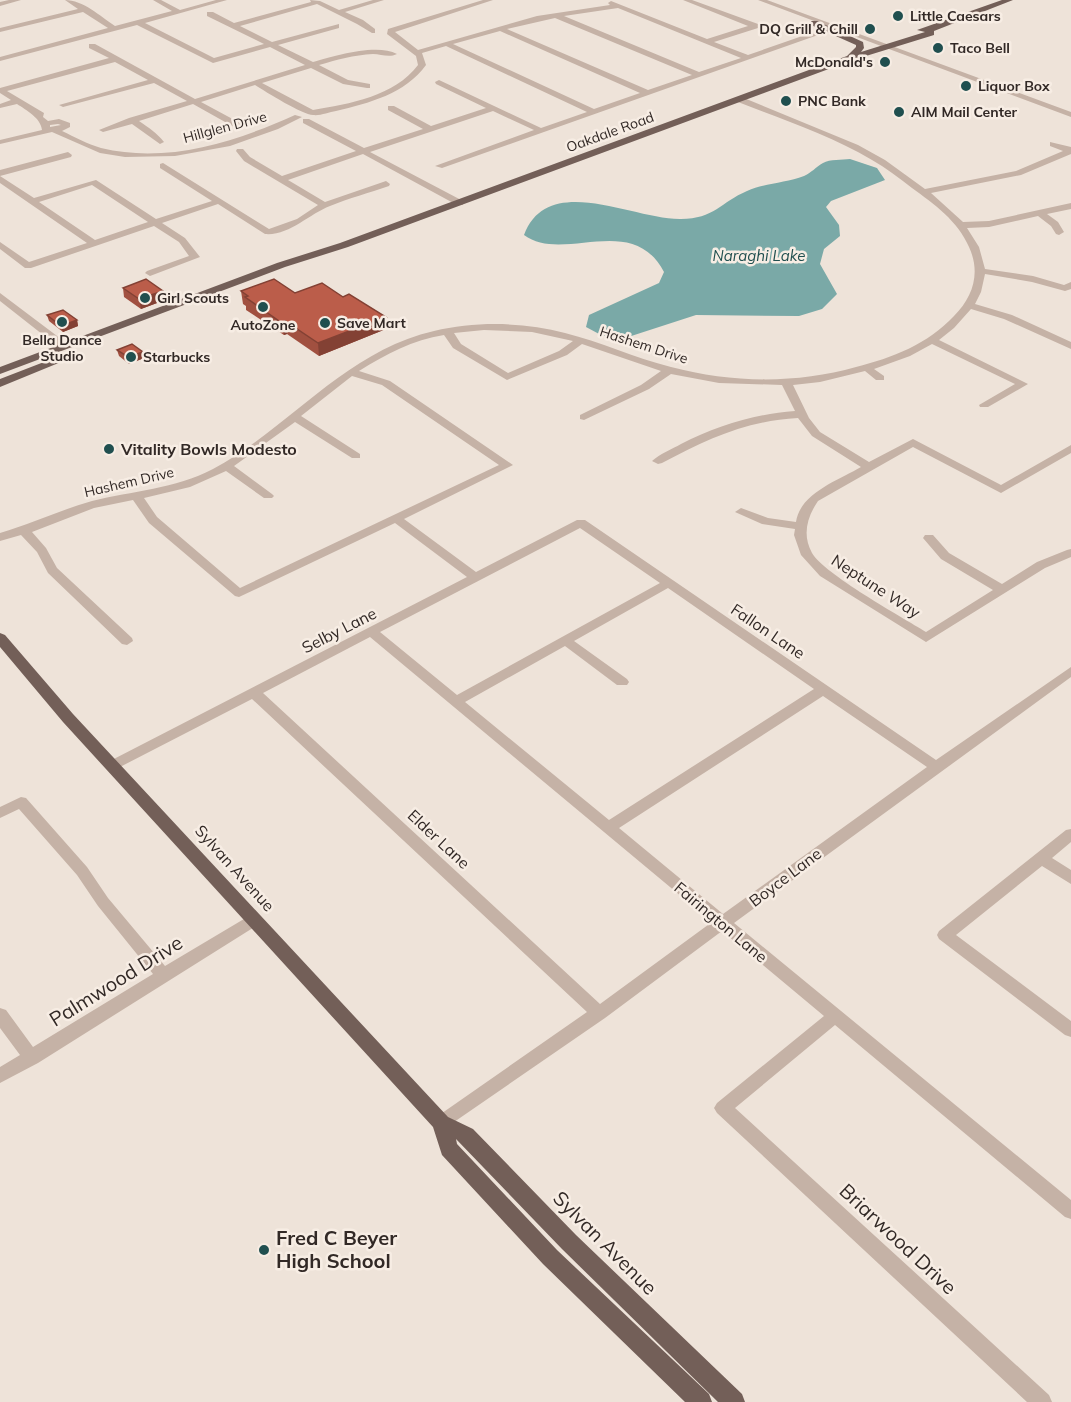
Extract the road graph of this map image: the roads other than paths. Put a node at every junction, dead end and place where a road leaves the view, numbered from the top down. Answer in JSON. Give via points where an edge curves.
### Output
{"nodes":[{"id":1,"x":18,"y":0,"type":"edge"},
{"id":2,"x":68,"y":0,"type":"edge"},
{"id":3,"x":156,"y":0,"type":"edge"},
{"id":4,"x":224,"y":0,"type":"edge"},
{"id":5,"x":381,"y":0,"type":"edge"},
{"id":6,"x":490,"y":0,"type":"edge"},
{"id":7,"x":605,"y":0,"type":"edge"},
{"id":8,"x":686,"y":0,"type":"edge"},
{"id":9,"x":749,"y":0,"type":"edge"},
{"id":10,"x":761,"y":0,"type":"edge"},
{"id":11,"x":1009,"y":0,"type":"edge"},
{"id":12,"x":316,"y":1,"type":"edge"},
{"id":13,"x":0,"y":4,"type":"edge"},
{"id":14,"x":618,"y":6,"type":"junction"},
{"id":15,"x":85,"y":9,"type":"junction"},
{"id":16,"x":179,"y":12,"type":"junction"},
{"id":17,"x":339,"y":12,"type":"junction"},
{"id":18,"x":210,"y":14,"type":"dead end"},
{"id":19,"x":557,"y":16,"type":"junction"},
{"id":20,"x":360,"y":22,"type":"junction"},
{"id":21,"x":138,"y":23,"type":"junction"},
{"id":22,"x":814,"y":23,"type":"junction"},
{"id":23,"x":233,"y":26,"type":"junction"},
{"id":24,"x":336,"y":26,"type":"dead end"},
{"id":25,"x":499,"y":28,"type":"junction"},
{"id":26,"x":840,"y":28,"type":"junction"},
{"id":27,"x":114,"y":29,"type":"junction"},
{"id":28,"x":0,"y":30,"type":"edge"},
{"id":29,"x":385,"y":31,"type":"junction"},
{"id":30,"x":814,"y":35,"type":"dead end"},
{"id":31,"x":708,"y":41,"type":"junction"},
{"id":32,"x":271,"y":44,"type":"junction"},
{"id":33,"x":447,"y":44,"type":"junction"},
{"id":34,"x":92,"y":46,"type":"dead end"},
{"id":35,"x":887,"y":46,"type":"junction"},
{"id":36,"x":417,"y":52,"type":"junction"},
{"id":37,"x":393,"y":54,"type":"dead end"},
{"id":38,"x":748,"y":58,"type":"junction"},
{"id":39,"x":850,"y":58,"type":"junction"},
{"id":40,"x":0,"y":59,"type":"edge"},
{"id":41,"x":116,"y":59,"type":"junction"},
{"id":42,"x":311,"y":65,"type":"junction"},
{"id":43,"x":699,"y":75,"type":"junction"},
{"id":44,"x":155,"y":80,"type":"junction"},
{"id":45,"x":254,"y":82,"type":"junction"},
{"id":46,"x":439,"y":82,"type":"dead end"},
{"id":47,"x":367,"y":86,"type":"dead end"},
{"id":48,"x":0,"y":90,"type":"edge"},
{"id":49,"x":647,"y":93,"type":"junction"},
{"id":50,"x":741,"y":100,"type":"junction"},
{"id":51,"x":18,"y":101,"type":"junction"},
{"id":52,"x":192,"y":101,"type":"junction"},
{"id":53,"x":63,"y":105,"type":"dead end"},
{"id":54,"x":0,"y":106,"type":"edge"},
{"id":55,"x":391,"y":108,"type":"dead end"},
{"id":56,"x":493,"y":108,"type":"junction"},
{"id":57,"x":594,"y":112,"type":"junction"},
{"id":58,"x":1071,"y":115,"type":"edge"},
{"id":59,"x":309,"y":117,"type":"junction"},
{"id":60,"x":132,"y":120,"type":"junction"},
{"id":61,"x":237,"y":125,"type":"dead end"},
{"id":62,"x":50,"y":127,"type":"junction"},
{"id":63,"x":430,"y":129,"type":"junction"},
{"id":64,"x":103,"y":130,"type":"dead end"},
{"id":65,"x":540,"y":130,"type":"junction"},
{"id":66,"x":72,"y":138,"type":"junction"},
{"id":67,"x":0,"y":142,"type":"edge"},
{"id":68,"x":160,"y":142,"type":"dead end"},
{"id":69,"x":1053,"y":144,"type":"dead end"},
{"id":70,"x":1071,"y":150,"type":"edge"},
{"id":71,"x":240,"y":151,"type":"dead end"},
{"id":72,"x":363,"y":151,"type":"junction"},
{"id":73,"x":68,"y":155,"type":"dead end"},
{"id":74,"x":163,"y":166,"type":"dead end"},
{"id":75,"x":439,"y":166,"type":"dead end"},
{"id":76,"x":0,"y":173,"type":"edge"},
{"id":77,"x":0,"y":179,"type":"edge"},
{"id":78,"x":281,"y":179,"type":"junction"},
{"id":79,"x":386,"y":184,"type":"dead end"},
{"id":80,"x":924,"y":192,"type":"junction"},
{"id":81,"x":33,"y":201,"type":"junction"},
{"id":82,"x":219,"y":201,"type":"junction"},
{"id":83,"x":460,"y":203,"type":"junction"},
{"id":84,"x":324,"y":205,"type":"junction"},
{"id":85,"x":1071,"y":206,"type":"edge"},
{"id":86,"x":1038,"y":212,"type":"junction"},
{"id":87,"x":156,"y":223,"type":"junction"},
{"id":88,"x":961,"y":225,"type":"junction"},
{"id":89,"x":1059,"y":232,"type":"dead end"},
{"id":90,"x":95,"y":244,"type":"junction"},
{"id":91,"x":0,"y":245,"type":"edge"},
{"id":92,"x":344,"y":245,"type":"junction"},
{"id":93,"x":281,"y":265,"type":"junction"},
{"id":94,"x":981,"y":271,"type":"junction"},
{"id":95,"x":150,"y":273,"type":"dead end"},
{"id":96,"x":1071,"y":285,"type":"edge"},
{"id":97,"x":0,"y":296,"type":"edge"},
{"id":98,"x":216,"y":298,"type":"junction"},
{"id":99,"x":969,"y":305,"type":"junction"},
{"id":100,"x":447,"y":331,"type":"junction"},
{"id":101,"x":581,"y":340,"type":"junction"},
{"id":102,"x":932,"y":340,"type":"junction"},
{"id":103,"x":1071,"y":346,"type":"edge"},
{"id":104,"x":65,"y":347,"type":"junction"},
{"id":105,"x":867,"y":368,"type":"junction"},
{"id":106,"x":669,"y":370,"type":"junction"},
{"id":107,"x":0,"y":371,"type":"edge"},
{"id":108,"x":351,"y":372,"type":"junction"},
{"id":109,"x":880,"y":378,"type":"dead end"},
{"id":110,"x":786,"y":382,"type":"junction"},
{"id":111,"x":0,"y":383,"type":"edge"},
{"id":112,"x":984,"y":405,"type":"dead end"},
{"id":113,"x":802,"y":414,"type":"junction"},
{"id":114,"x":293,"y":416,"type":"junction"},
{"id":115,"x":584,"y":417,"type":"dead end"},
{"id":116,"x":1071,"y":448,"type":"edge"},
{"id":117,"x":356,"y":456,"type":"dead end"},
{"id":118,"x":658,"y":461,"type":"dead end"},
{"id":119,"x":226,"y":466,"type":"junction"},
{"id":120,"x":870,"y":467,"type":"junction"},
{"id":121,"x":138,"y":496,"type":"junction"},
{"id":122,"x":268,"y":496,"type":"dead end"},
{"id":123,"x":741,"y":512,"type":"dead end"},
{"id":124,"x":396,"y":518,"type":"junction"},
{"id":125,"x":581,"y":524,"type":"joint"},
{"id":126,"x":800,"y":526,"type":"junction"},
{"id":127,"x":24,"y":531,"type":"junction"},
{"id":128,"x":0,"y":537,"type":"edge"},
{"id":129,"x":929,"y":538,"type":"dead end"},
{"id":130,"x":0,"y":546,"type":"edge"},
{"id":131,"x":1071,"y":553,"type":"edge"},
{"id":132,"x":476,"y":578,"type":"junction"},
{"id":133,"x":668,"y":583,"type":"junction"},
{"id":134,"x":1002,"y":590,"type":"junction"},
{"id":135,"x":372,"y":632,"type":"junction"},
{"id":136,"x":0,"y":638,"type":"edge"},
{"id":137,"x":565,"y":640,"type":"junction"},
{"id":138,"x":127,"y":641,"type":"dead end"},
{"id":139,"x":1071,"y":672,"type":"edge"},
{"id":140,"x":622,"y":682,"type":"dead end"},
{"id":141,"x":824,"y":689,"type":"junction"},
{"id":142,"x":254,"y":693,"type":"junction"},
{"id":143,"x":456,"y":701,"type":"junction"},
{"id":144,"x":112,"y":765,"type":"junction"},
{"id":145,"x":937,"y":767,"type":"junction"},
{"id":146,"x":0,"y":813,"type":"edge"},
{"id":147,"x":609,"y":827,"type":"junction"},
{"id":148,"x":1071,"y":834,"type":"edge"},
{"id":149,"x":1041,"y":858,"type":"junction"},
{"id":150,"x":1071,"y":878,"type":"edge"},
{"id":151,"x":254,"y":920,"type":"junction"},
{"id":152,"x":723,"y":924,"type":"junction"},
{"id":153,"x":164,"y":976,"type":"junction"},
{"id":154,"x":599,"y":1012,"type":"junction"},
{"id":155,"x":0,"y":1015,"type":"edge"},
{"id":156,"x":836,"y":1015,"type":"junction"},
{"id":157,"x":1071,"y":1030,"type":"edge"},
{"id":158,"x":32,"y":1058,"type":"junction"},
{"id":159,"x":0,"y":1076,"type":"edge"},
{"id":160,"x":441,"y":1124,"type":"junction"},
{"id":161,"x":1071,"y":1211,"type":"edge"},
{"id":162,"x":701,"y":1402,"type":"edge"},
{"id":163,"x":734,"y":1402,"type":"edge"},
{"id":164,"x":1042,"y":1402,"type":"edge"}],
"edges":[{"from":1,"to":13,"type":"street"},
{"from":2,"to":15,"type":"street"},
{"from":3,"to":16,"type":"street"},
{"from":4,"to":16,"type":"street"},
{"from":5,"to":17,"type":"street"},
{"from":6,"to":29,"type":"street"},
{"from":7,"to":14,"type":"street"},
{"from":8,"to":31,"type":"street","via":[[755,26]]},
{"from":9,"to":22,"type":"street"},
{"from":10,"to":26,"type":"street"},
{"from":11,"to":35,"type":"main road","name":"Oakdale Road","via":[[930,30],[931,33]]},
{"from":12,"to":17,"type":"street"},
{"from":12,"to":23,"type":"street"},
{"from":14,"to":19,"type":"street"},
{"from":14,"to":31,"type":"street"},
{"from":15,"to":27,"type":"street"},
{"from":15,"to":28,"type":"street"},
{"from":16,"to":21,"type":"street"},
{"from":17,"to":20,"type":"street"},
{"from":18,"to":23,"type":"street"},
{"from":19,"to":25,"type":"street"},
{"from":19,"to":43,"type":"street"},
{"from":20,"to":29,"type":"street"},
{"from":20,"to":29,"type":"street","via":[[372,31]]},
{"from":21,"to":27,"type":"street"},
{"from":21,"to":32,"type":"street","via":[[213,61]]},
{"from":22,"to":26,"type":"street"},
{"from":22,"to":39,"type":"main road","via":[[860,44]]},
{"from":23,"to":32,"type":"street"},
{"from":24,"to":32,"type":"street"},
{"from":25,"to":33,"type":"street"},
{"from":25,"to":49,"type":"street"},
{"from":26,"to":35,"type":"street"},
{"from":27,"to":40,"type":"street"},
{"from":29,"to":36,"type":"street"},
{"from":30,"to":38,"type":"street"},
{"from":31,"to":38,"type":"street"},
{"from":32,"to":42,"type":"street"},
{"from":33,"to":36,"type":"street"},
{"from":33,"to":57,"type":"street"},
{"from":34,"to":41,"type":"street"},
{"from":35,"to":39,"type":"main road","name":"Oakdale Road"},
{"from":35,"to":58,"type":"street"},
{"from":36,"to":59,"type":"street","name":"Hillglen Drive","via":[[422,65],[410,81]]},
{"from":37,"to":42,"type":"street","via":[[354,53]]},
{"from":38,"to":43,"type":"street"},
{"from":39,"to":50,"type":"main road","name":"Oakdale Road"},
{"from":41,"to":44,"type":"street"},
{"from":41,"to":48,"type":"street"},
{"from":42,"to":45,"type":"street"},
{"from":42,"to":47,"type":"street","via":[[346,82]]},
{"from":43,"to":49,"type":"street"},
{"from":44,"to":52,"type":"street"},
{"from":44,"to":53,"type":"street"},
{"from":45,"to":52,"type":"street"},
{"from":45,"to":59,"type":"street"},
{"from":46,"to":56,"type":"street"},
{"from":48,"to":51,"type":"street","name":"Hillglen Drive"},
{"from":49,"to":57,"type":"street"},
{"from":50,"to":80,"type":"street","via":[[867,153]]},
{"from":50,"to":83,"type":"main road","name":"Oakdale Road"},
{"from":51,"to":54,"type":"street"},
{"from":51,"to":62,"type":"street","name":"Hillglen Drive"},
{"from":52,"to":60,"type":"street"},
{"from":52,"to":61,"type":"street"},
{"from":55,"to":63,"type":"street"},
{"from":56,"to":63,"type":"street"},
{"from":56,"to":65,"type":"street"},
{"from":57,"to":65,"type":"street"},
{"from":59,"to":66,"type":"street","name":"Hillglen Drive","via":[[210,147],[164,154],[108,152]]},
{"from":59,"to":72,"type":"street","via":[[325,131]]},
{"from":60,"to":64,"type":"street"},
{"from":60,"to":68,"type":"street"},
{"from":62,"to":66,"type":"street","name":"Hillglen Drive"},
{"from":62,"to":66,"type":"street","via":[[65,127]]},
{"from":62,"to":67,"type":"street"},
{"from":63,"to":72,"type":"street"},
{"from":65,"to":75,"type":"street"},
{"from":69,"to":70,"type":"street"},
{"from":70,"to":80,"type":"street","via":[[1018,173]]},
{"from":71,"to":78,"type":"street"},
{"from":72,"to":78,"type":"street"},
{"from":72,"to":83,"type":"street"},
{"from":73,"to":76,"type":"street"},
{"from":74,"to":82,"type":"street"},
{"from":77,"to":81,"type":"street"},
{"from":78,"to":84,"type":"street"},
{"from":79,"to":84,"type":"street"},
{"from":80,"to":88,"type":"street"},
{"from":81,"to":87,"type":"street","via":[[93,182]]},
{"from":81,"to":90,"type":"street"},
{"from":82,"to":84,"type":"street","via":[[268,232],[300,221]]},
{"from":82,"to":87,"type":"street"},
{"from":83,"to":92,"type":"main road","name":"Oakdale Road"},
{"from":85,"to":86,"type":"street"},
{"from":86,"to":88,"type":"street","via":[[989,224]]},
{"from":86,"to":89,"type":"street","via":[[1055,224]]},
{"from":87,"to":90,"type":"street"},
{"from":87,"to":95,"type":"street","via":[[182,240],[195,257]]},
{"from":88,"to":94,"type":"street","via":[[981,260]]},
{"from":90,"to":91,"type":"street","via":[[28,266]]},
{"from":92,"to":93,"type":"main road","name":"Oakdale Road"},
{"from":92,"to":98,"type":"main road","name":"Oakdale Road"},
{"from":93,"to":98,"type":"main road"},
{"from":93,"to":104,"type":"main road","name":"Oakdale Road"},
{"from":94,"to":96,"type":"street","via":[[1065,288]]},
{"from":94,"to":99,"type":"street","name":"Hashem Drive"},
{"from":97,"to":104,"type":"street"},
{"from":98,"to":111,"type":"main road","name":"Oakdale Road"},
{"from":99,"to":102,"type":"street","name":"Hashem Drive"},
{"from":99,"to":103,"type":"street","via":[[1008,317]]},
{"from":100,"to":101,"type":"street","name":"Hashem Drive","via":[[509,327]]},
{"from":100,"to":101,"type":"street","via":[[457,346],[507,377],[563,353]]},
{"from":100,"to":108,"type":"street","name":"Hashem Drive","via":[[390,347]]},
{"from":101,"to":106,"type":"street","name":"Hashem Drive"},
{"from":102,"to":105,"type":"street","name":"Hashem Drive"},
{"from":102,"to":112,"type":"street","via":[[1023,384]]},
{"from":104,"to":107,"type":"main road","name":"Oakdale Road"},
{"from":105,"to":109,"type":"street"},
{"from":105,"to":110,"type":"street","name":"Hashem Drive"},
{"from":106,"to":110,"type":"street","name":"Hashem Drive","via":[[723,381]]},
{"from":106,"to":115,"type":"street","via":[[645,387]]},
{"from":108,"to":114,"type":"street","name":"Hashem Drive"},
{"from":108,"to":124,"type":"street","via":[[386,383],[507,465]]},
{"from":110,"to":113,"type":"street"},
{"from":113,"to":118,"type":"street","via":[[726,426]]},
{"from":113,"to":120,"type":"street","via":[[816,434]]},
{"from":114,"to":117,"type":"street"},
{"from":114,"to":119,"type":"street","name":"Hashem Drive"},
{"from":116,"to":120,"type":"street","via":[[1001,489],[914,442]]},
{"from":119,"to":121,"type":"street","name":"Hashem Drive","via":[[179,487]]},
{"from":119,"to":122,"type":"street"},
{"from":120,"to":126,"type":"street","via":[[814,499]]},
{"from":121,"to":124,"type":"street","via":[[153,520],[239,593]]},
{"from":121,"to":127,"type":"street","name":"Hashem Drive","via":[[85,507]]},
{"from":123,"to":126,"type":"street"},
{"from":124,"to":132,"type":"street"},
{"from":125,"to":132,"type":"street","name":"Selby Lane"},
{"from":125,"to":133,"type":"street","name":"Fallon Lane"},
{"from":126,"to":134,"type":"street","name":"Neptune Way","via":[[807,555],[824,573],[926,638]]},
{"from":127,"to":128,"type":"street","name":"Hashem Drive"},
{"from":127,"to":130,"type":"street"},
{"from":127,"to":138,"type":"street","via":[[52,570]]},
{"from":129,"to":134,"type":"street","via":[[945,556]]},
{"from":131,"to":134,"type":"street","via":[[1041,565]]},
{"from":132,"to":135,"type":"street","name":"Selby Lane"},
{"from":133,"to":137,"type":"street"},
{"from":133,"to":141,"type":"street","name":"Fallon Lane"},
{"from":135,"to":142,"type":"street","name":"Selby Lane"},
{"from":135,"to":143,"type":"street","name":"Fairington Lane"},
{"from":136,"to":144,"type":"main road","name":"Sylvan Avenue"},
{"from":137,"to":140,"type":"street"},
{"from":137,"to":143,"type":"street"},
{"from":139,"to":145,"type":"street","name":"Boyce Lane"},
{"from":141,"to":145,"type":"street","name":"Fallon Lane"},
{"from":141,"to":147,"type":"street"},
{"from":142,"to":144,"type":"street","name":"Selby Lane"},
{"from":142,"to":154,"type":"street","name":"Elder Lane"},
{"from":143,"to":147,"type":"street","name":"Fairington Lane"},
{"from":144,"to":151,"type":"main road","name":"Sylvan Avenue"},
{"from":145,"to":152,"type":"street","name":"Boyce Lane"},
{"from":146,"to":153,"type":"street","via":[[21,802],[82,871]]},
{"from":147,"to":152,"type":"street","name":"Fairington Lane"},
{"from":148,"to":149,"type":"street"},
{"from":149,"to":150,"type":"street"},
{"from":149,"to":157,"type":"street","via":[[945,935]]},
{"from":151,"to":153,"type":"street","name":"Palmwood Drive"},
{"from":151,"to":160,"type":"main road","name":"Sylvan Avenue"},
{"from":152,"to":154,"type":"street","name":"Boyce Lane"},
{"from":152,"to":156,"type":"street","name":"Fairington Lane"},
{"from":153,"to":158,"type":"street","name":"Palmwood Drive"},
{"from":154,"to":160,"type":"street","name":"Boyce Lane"},
{"from":155,"to":158,"type":"street"},
{"from":156,"to":161,"type":"street","name":"Fairington Lane"},
{"from":156,"to":164,"type":"street","name":"Briarwood Drive","via":[[723,1108]]},
{"from":158,"to":159,"type":"street","name":"Palmwood Drive"},
{"from":160,"to":162,"type":"main road","name":"Sylvan Avenue","via":[[449,1149],[550,1257]]},
{"from":160,"to":163,"type":"main road","name":"Sylvan Avenue","via":[[466,1135],[569,1242]]}]}
